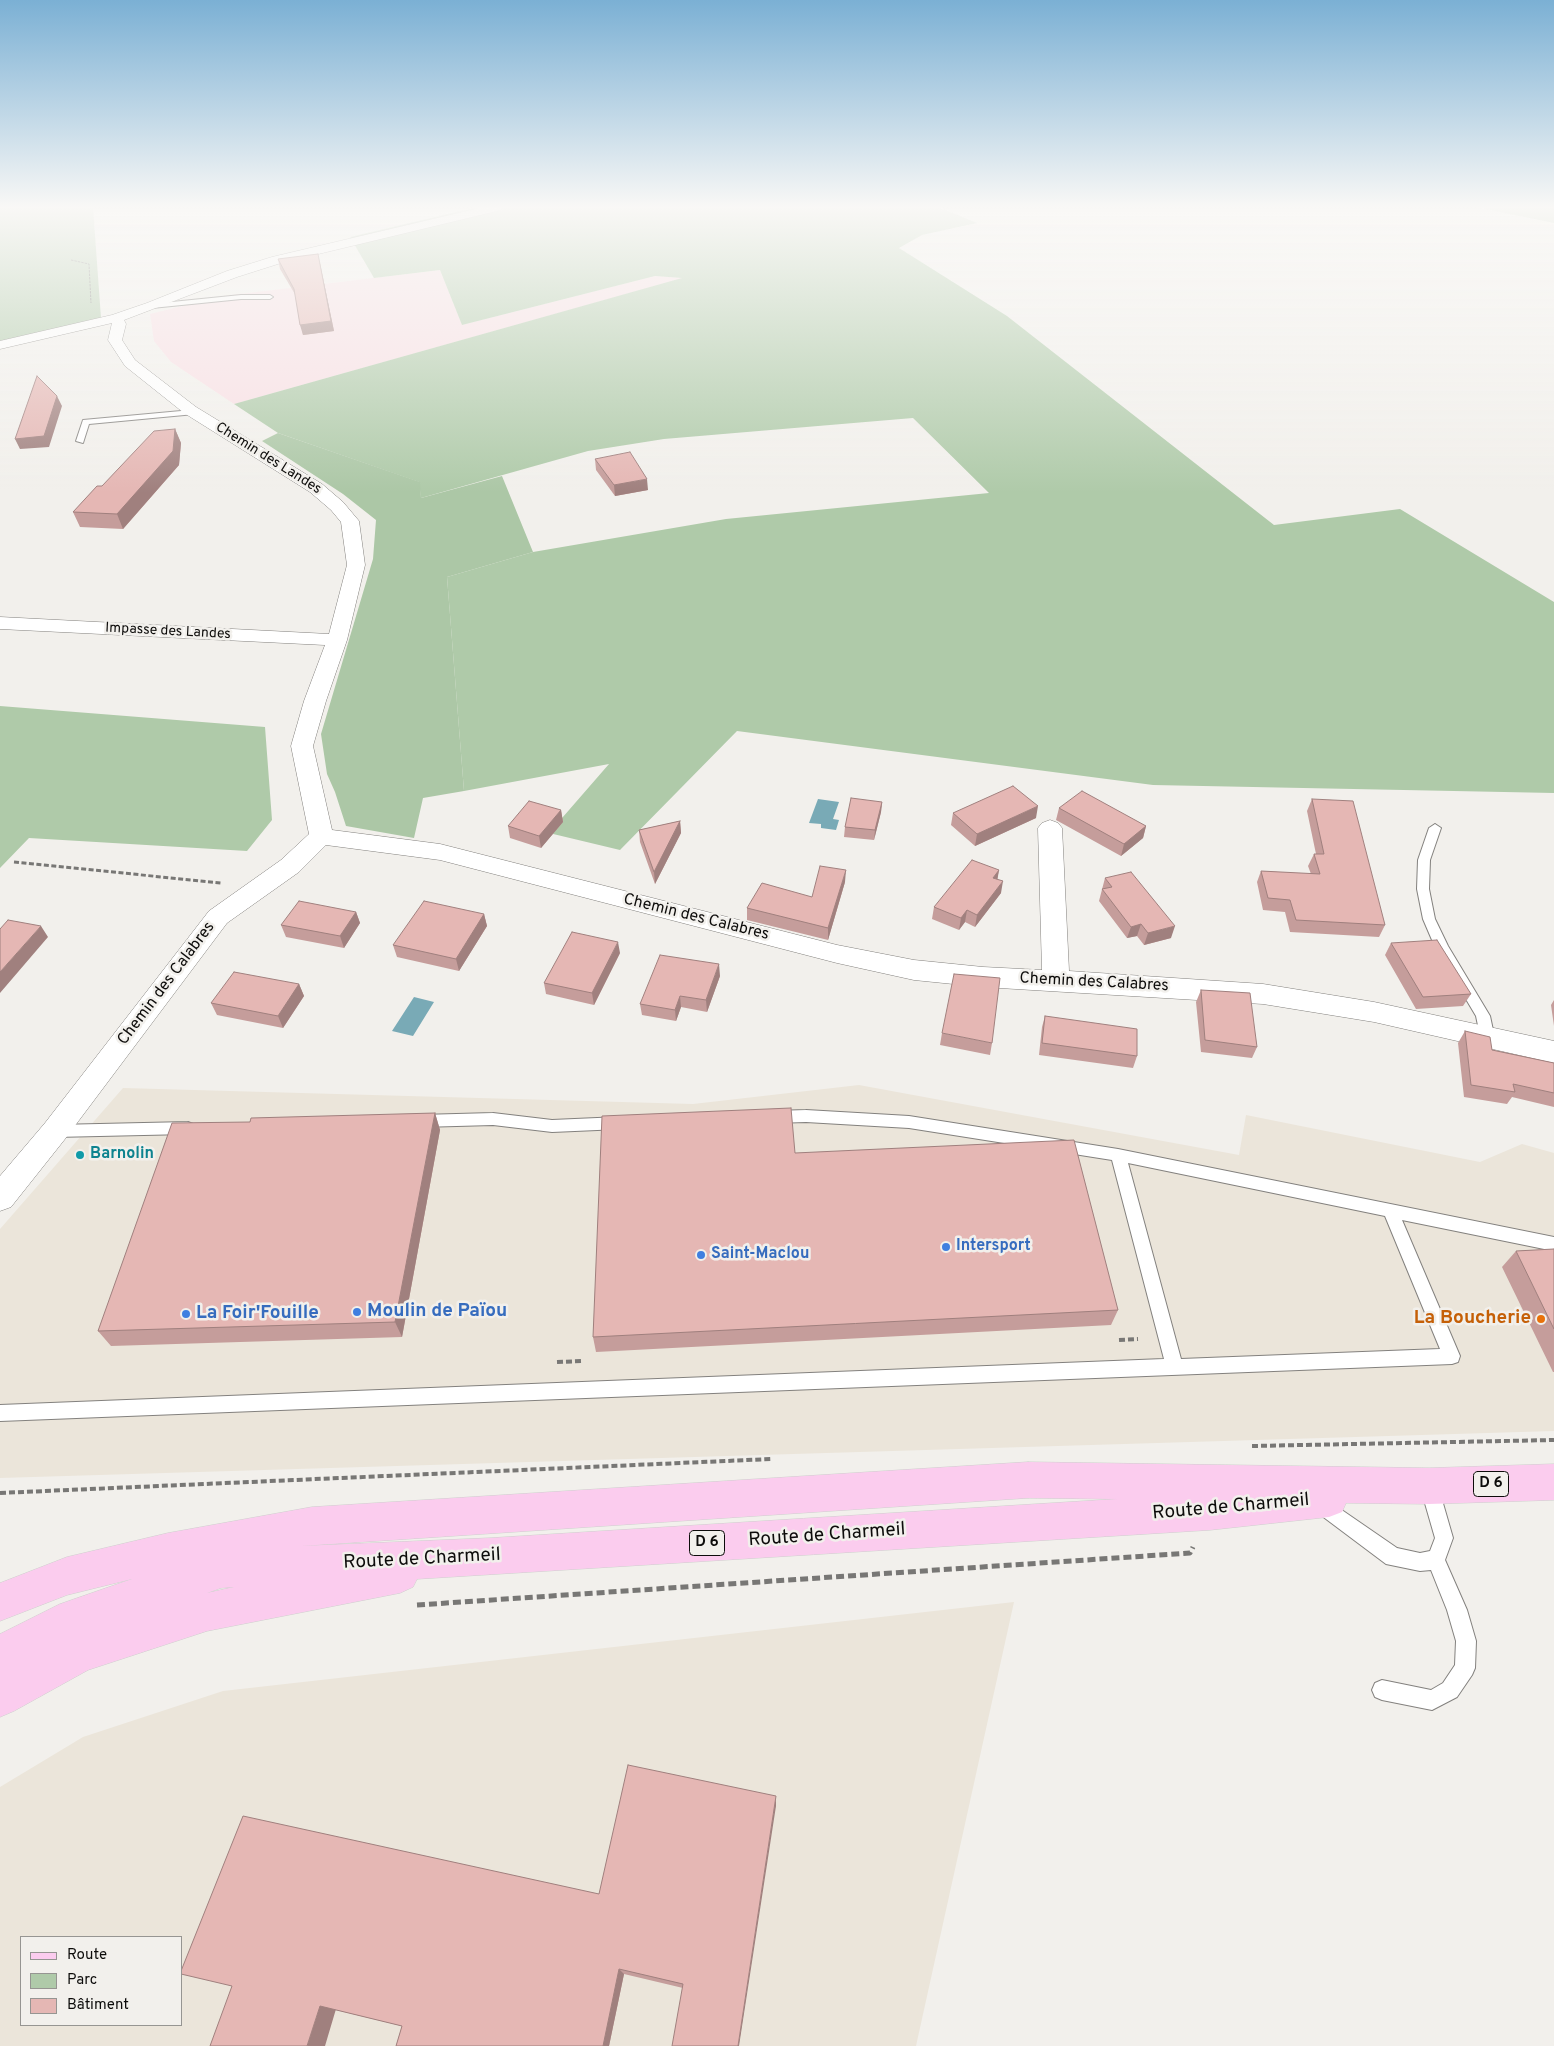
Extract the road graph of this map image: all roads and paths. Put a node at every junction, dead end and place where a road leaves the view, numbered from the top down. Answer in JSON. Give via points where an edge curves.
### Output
{"nodes":[{"id":1,"x":91,"y":302,"type":"edge"},
{"id":2,"x":161,"y":302,"type":"edge"},
{"id":3,"x":186,"y":302,"type":"edge"},
{"id":4,"x":152,"y":306,"type":"junction"},
{"id":5,"x":116,"y":318,"type":"junction"},
{"id":6,"x":96,"y":323,"type":"junction"},
{"id":7,"x":0,"y":345,"type":"edge"},
{"id":8,"x":192,"y":412,"type":"junction"},
{"id":9,"x":80,"y":441,"type":"dead end"},
{"id":10,"x":0,"y":623,"type":"edge"},
{"id":11,"x":337,"y":640,"type":"junction"},
{"id":12,"x":1050,"y":828,"type":"dead end"},
{"id":13,"x":1435,"y":828,"type":"dead end"},
{"id":14,"x":321,"y":836,"type":"junction"},
{"id":15,"x":14,"y":862,"type":"dead end"},
{"id":16,"x":262,"y":886,"type":"junction"},
{"id":17,"x":1056,"y":980,"type":"junction"},
{"id":18,"x":1487,"y":1036,"type":"junction"},
{"id":19,"x":1554,"y":1052,"type":"edge"},
{"id":20,"x":757,"y":1118,"type":"edge"},
{"id":21,"x":404,"y":1122,"type":"edge"},
{"id":22,"x":630,"y":1123,"type":"edge"},
{"id":23,"x":206,"y":1127,"type":"edge"},
{"id":24,"x":55,"y":1131,"type":"junction"},
{"id":25,"x":1118,"y":1155,"type":"junction"},
{"id":26,"x":0,"y":1198,"type":"edge"},
{"id":27,"x":1390,"y":1210,"type":"junction"},
{"id":28,"x":1554,"y":1244,"type":"edge"},
{"id":29,"x":1138,"y":1339,"type":"dead end"},
{"id":30,"x":1119,"y":1340,"type":"dead end"},
{"id":31,"x":582,"y":1361,"type":"dead end"},
{"id":32,"x":556,"y":1362,"type":"dead end"},
{"id":33,"x":1174,"y":1366,"type":"junction"},
{"id":34,"x":0,"y":1413,"type":"edge"},
{"id":35,"x":781,"y":1459,"type":"dead end"},
{"id":36,"x":1554,"y":1482,"type":"edge"},
{"id":37,"x":1428,"y":1486,"type":"junction"},
{"id":38,"x":0,"y":1493,"type":"edge"},
{"id":39,"x":1316,"y":1501,"type":"junction"},
{"id":40,"x":1210,"y":1512,"type":"junction"},
{"id":41,"x":490,"y":1556,"type":"junction"},
{"id":42,"x":1436,"y":1560,"type":"junction"},
{"id":43,"x":0,"y":1602,"type":"edge"},
{"id":44,"x":406,"y":1606,"type":"dead end"},
{"id":45,"x":0,"y":1655,"type":"edge"},
{"id":46,"x":1382,"y":1690,"type":"dead end"},
{"id":47,"x":0,"y":1697,"type":"edge"}],
"edges":[{"from":1,"to":6,"type":"path"},
{"from":2,"to":4,"type":"street"},
{"from":3,"to":4,"type":"lane"},
{"from":4,"to":5,"type":"street"},
{"from":5,"to":6,"type":"street"},
{"from":5,"to":8,"type":"street","name":"Chemin des Landes","via":[[119,324],[115,340],[130,363]]},
{"from":6,"to":7,"type":"street"},
{"from":8,"to":9,"type":"lane","via":[[86,422]]},
{"from":8,"to":11,"type":"street","name":"Chemin des Landes","via":[[316,488],[350,521],[356,565]]},
{"from":10,"to":11,"type":"street","name":"Impasse des Landes"},
{"from":11,"to":14,"type":"street","name":"Chemin des Landes","via":[[302,746]]},
{"from":12,"to":17,"type":"street"},
{"from":13,"to":18,"type":"lane","via":[[1424,860],[1423,889],[1429,919],[1483,1016]]},
{"from":14,"to":16,"type":"street","name":"Chemin des Calabres","via":[[290,866]]},
{"from":14,"to":17,"type":"street","name":"Chemin des Calabres","via":[[440,852],[837,954],[905,968],[983,977]]},
{"from":15,"to":16,"type":"path"},
{"from":16,"to":24,"type":"street","name":"Chemin des Calabres","via":[[218,917]]},
{"from":17,"to":18,"type":"street","name":"Chemin des Calabres","via":[[1263,994],[1335,1004]]},
{"from":18,"to":19,"type":"street","name":"Chemin des Calabres"},
{"from":20,"to":25,"type":"lane","via":[[806,1116],[909,1122]]},
{"from":21,"to":22,"type":"lane","via":[[493,1120],[552,1126]]},
{"from":23,"to":24,"type":"lane"},
{"from":24,"to":26,"type":"street","name":"Chemin des Calabres"},
{"from":25,"to":27,"type":"lane"},
{"from":25,"to":33,"type":"lane"},
{"from":27,"to":28,"type":"lane"},
{"from":27,"to":33,"type":"lane","via":[[1452,1356]]},
{"from":29,"to":30,"type":"path"},
{"from":31,"to":32,"type":"path"},
{"from":33,"to":34,"type":"lane"},
{"from":35,"to":38,"type":"path"},
{"from":36,"to":37,"type":"main road","name":"Route de Charmeil","number":"D 6"},
{"from":37,"to":39,"type":"main road","name":"Route de Charmeil","number":"D 6"},
{"from":37,"to":42,"type":"lane","via":[[1444,1538]]},
{"from":37,"to":43,"type":"main road","name":"Route de Charmeil","number":"D 6","via":[[1028,1480],[312,1526],[168,1552],[66,1576]]},
{"from":39,"to":40,"type":"main road","name":"Route de Charmeil","number":"D 6"},
{"from":39,"to":42,"type":"lane","via":[[1392,1557],[1420,1562]]},
{"from":40,"to":41,"type":"main road","name":"Route de Charmeil","number":"D 6"},
{"from":40,"to":44,"type":"path","via":[[1190,1553]]},
{"from":41,"to":45,"type":"main road","name":"Route de Charmeil","number":"D 6","via":[[221,1569],[74,1618]]},
{"from":41,"to":47,"type":"main road","via":[[207,1612],[80,1653]]},
{"from":42,"to":46,"type":"lane","via":[[1466,1641],[1465,1668],[1450,1690],[1432,1700]]}]}
